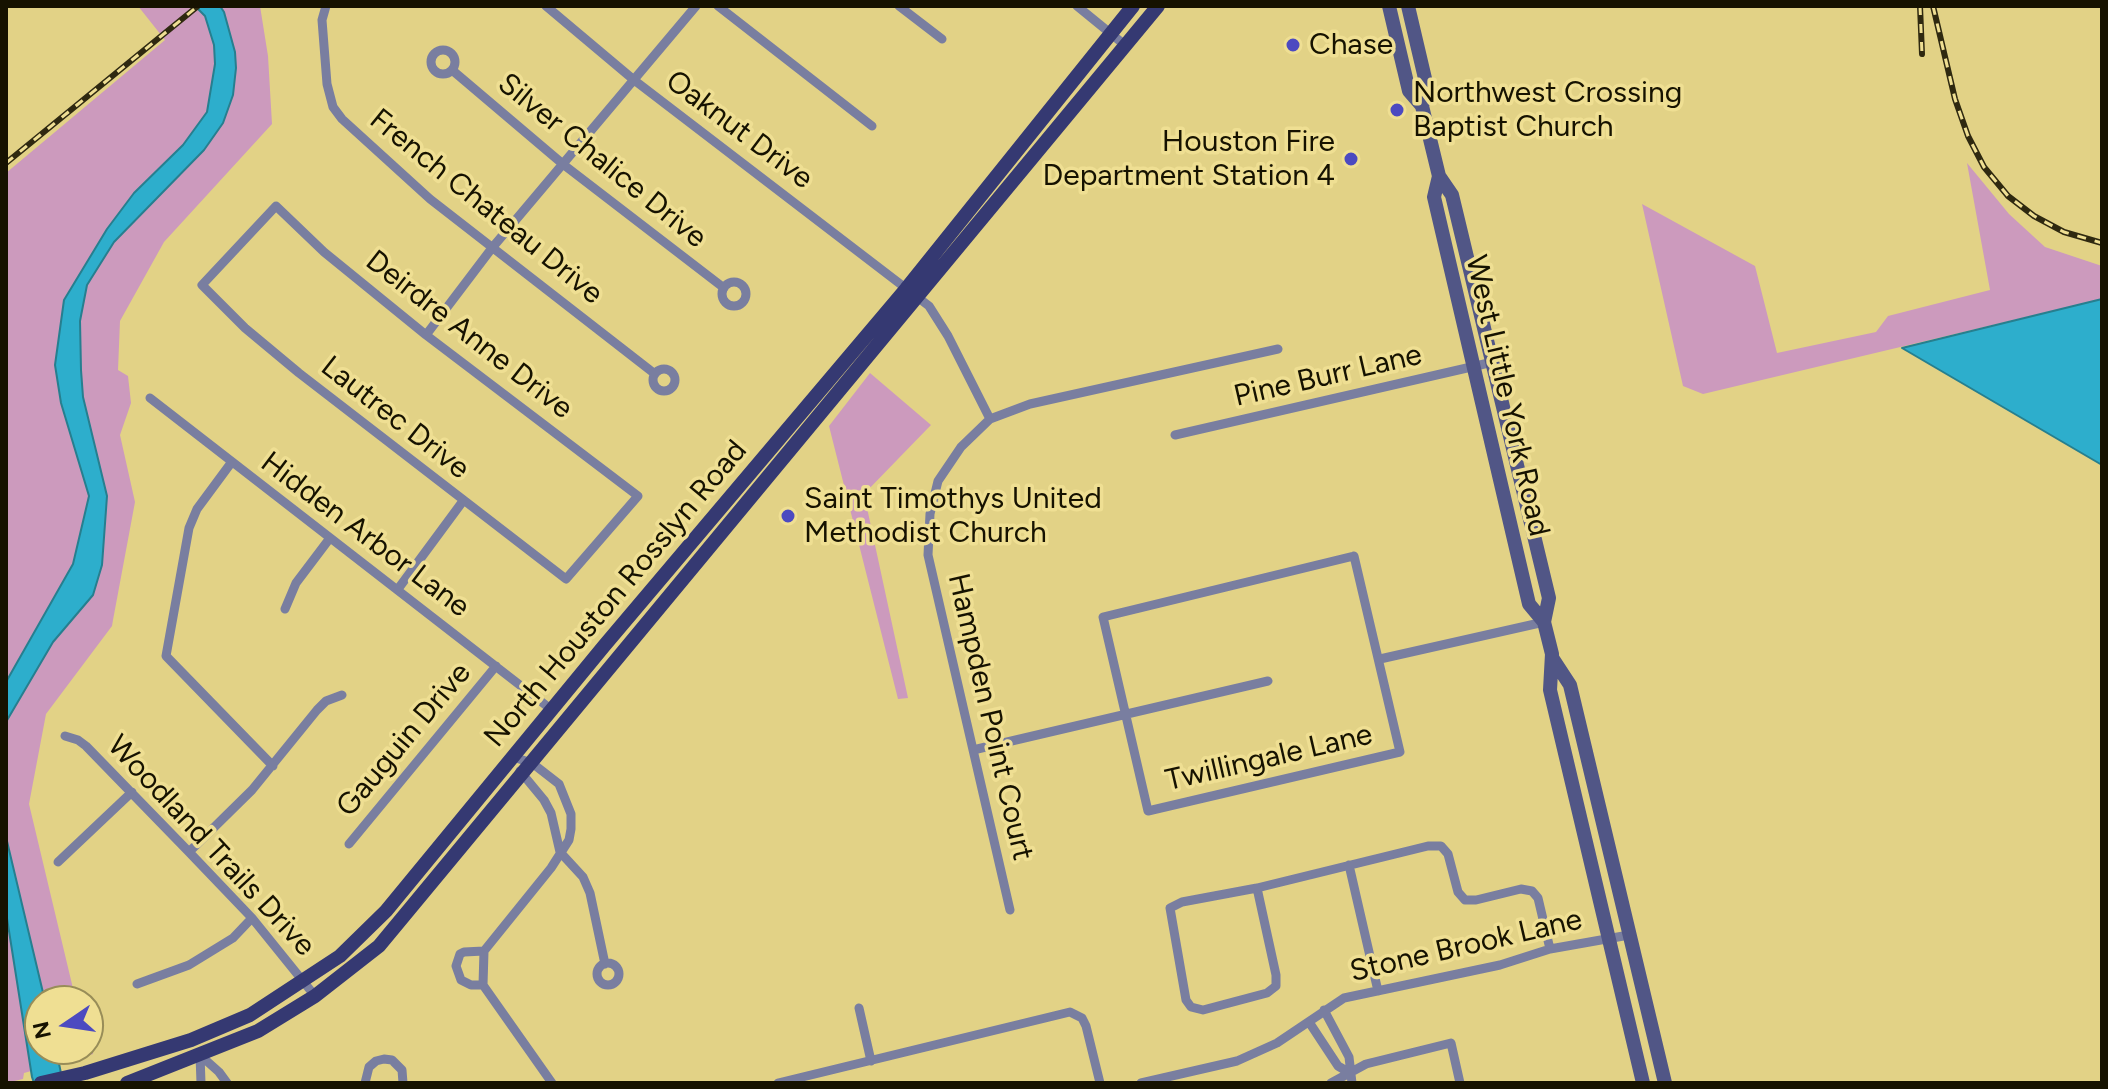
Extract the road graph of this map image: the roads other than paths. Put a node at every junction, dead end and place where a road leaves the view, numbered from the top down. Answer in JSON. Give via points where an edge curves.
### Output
{"nodes":[{"id":1,"x":326,"y":6,"type":"edge"},
{"id":2,"x":546,"y":6,"type":"edge"},
{"id":3,"x":696,"y":6,"type":"edge"},
{"id":4,"x":718,"y":6,"type":"edge"},
{"id":5,"x":899,"y":6,"type":"edge"},
{"id":6,"x":1077,"y":6,"type":"edge"},
{"id":7,"x":1133,"y":6,"type":"edge"},
{"id":8,"x":1158,"y":6,"type":"edge"},
{"id":9,"x":1389,"y":6,"type":"edge"},
{"id":10,"x":1408,"y":6,"type":"edge"},
{"id":11,"x":1111,"y":33,"type":"junction"},
{"id":12,"x":1415,"y":37,"type":"junction"},
{"id":13,"x":942,"y":39,"type":"dead end"},
{"id":14,"x":1398,"y":42,"type":"junction"},
{"id":15,"x":1126,"y":46,"type":"junction"},
{"id":16,"x":452,"y":70,"type":"dead end"},
{"id":17,"x":634,"y":80,"type":"junction"},
{"id":18,"x":1422,"y":106,"type":"junction"},
{"id":19,"x":872,"y":126,"type":"dead end"},
{"id":20,"x":1018,"y":150,"type":"junction"},
{"id":21,"x":1030,"y":160,"type":"junction"},
{"id":22,"x":564,"y":165,"type":"junction"},
{"id":23,"x":1439,"y":176,"type":"junction"},
{"id":24,"x":276,"y":206,"type":"joint"},
{"id":25,"x":492,"y":248,"type":"junction"},
{"id":26,"x":724,"y":288,"type":"dead end"},
{"id":27,"x":911,"y":293,"type":"junction"},
{"id":28,"x":426,"y":335,"type":"junction"},
{"id":29,"x":1278,"y":349,"type":"dead end"},
{"id":30,"x":1493,"y":362,"type":"junction"},
{"id":31,"x":1474,"y":367,"type":"junction"},
{"id":32,"x":655,"y":374,"type":"dead end"},
{"id":33,"x":150,"y":398,"type":"dead end"},
{"id":34,"x":810,"y":414,"type":"junction"},
{"id":35,"x":990,"y":419,"type":"junction"},
{"id":36,"x":1175,"y":435,"type":"dead end"},
{"id":37,"x":231,"y":463,"type":"junction"},
{"id":38,"x":638,"y":496,"type":"joint"},
{"id":39,"x":463,"y":501,"type":"junction"},
{"id":40,"x":720,"y":509,"type":"junction"},
{"id":41,"x":1528,"y":511,"type":"junction"},
{"id":42,"x":1509,"y":517,"type":"junction"},
{"id":43,"x":732,"y":521,"type":"junction"},
{"id":44,"x":330,"y":538,"type":"junction"},
{"id":45,"x":684,"y":551,"type":"junction"},
{"id":46,"x":694,"y":567,"type":"junction"},
{"id":47,"x":398,"y":589,"type":"junction"},
{"id":48,"x":285,"y":609,"type":"dead end"},
{"id":49,"x":1544,"y":622,"type":"junction"},
{"id":50,"x":604,"y":646,"type":"junction"},
{"id":51,"x":618,"y":659,"type":"junction"},
{"id":52,"x":1380,"y":659,"type":"junction"},
{"id":53,"x":1553,"y":659,"type":"junction"},
{"id":54,"x":496,"y":666,"type":"junction"},
{"id":55,"x":1268,"y":681,"type":"dead end"},
{"id":56,"x":342,"y":695,"type":"dead end"},
{"id":57,"x":552,"y":710,"type":"junction"},
{"id":58,"x":1124,"y":714,"type":"junction"},
{"id":59,"x":65,"y":736,"type":"dead end"},
{"id":60,"x":973,"y":750,"type":"junction"},
{"id":61,"x":513,"y":757,"type":"junction"},
{"id":62,"x":532,"y":763,"type":"junction"},
{"id":63,"x":273,"y":766,"type":"junction"},
{"id":64,"x":522,"y":775,"type":"junction"},
{"id":65,"x":132,"y":792,"type":"junction"},
{"id":66,"x":349,"y":844,"type":"dead end"},
{"id":67,"x":189,"y":852,"type":"junction"},
{"id":68,"x":560,"y":852,"type":"junction"},
{"id":69,"x":58,"y":862,"type":"dead end"},
{"id":70,"x":1349,"y":865,"type":"junction"},
{"id":71,"x":412,"y":878,"type":"junction"},
{"id":72,"x":1257,"y":888,"type":"junction"},
{"id":73,"x":427,"y":890,"type":"junction"},
{"id":74,"x":1010,"y":910,"type":"dead end"},
{"id":75,"x":252,"y":918,"type":"junction"},
{"id":76,"x":1629,"y":935,"type":"junction"},
{"id":77,"x":1608,"y":938,"type":"junction"},
{"id":78,"x":1550,"y":949,"type":"junction"},
{"id":79,"x":484,"y":951,"type":"junction"},
{"id":80,"x":605,"y":964,"type":"dead end"},
{"id":81,"x":304,"y":981,"type":"junction"},
{"id":82,"x":137,"y":984,"type":"dead end"},
{"id":83,"x":483,"y":985,"type":"junction"},
{"id":84,"x":1378,"y":991,"type":"junction"},
{"id":85,"x":315,"y":996,"type":"junction"},
{"id":86,"x":859,"y":1008,"type":"dead end"},
{"id":87,"x":1324,"y":1010,"type":"junction"},
{"id":88,"x":1309,"y":1022,"type":"junction"},
{"id":89,"x":191,"y":1040,"type":"junction"},
{"id":90,"x":200,"y":1055,"type":"junction"},
{"id":91,"x":871,"y":1061,"type":"junction"},
{"id":92,"x":1351,"y":1078,"type":"edge"},
{"id":93,"x":41,"y":1083,"type":"edge"},
{"id":94,"x":127,"y":1083,"type":"edge"},
{"id":95,"x":201,"y":1083,"type":"edge"},
{"id":96,"x":227,"y":1083,"type":"edge"},
{"id":97,"x":365,"y":1083,"type":"edge"},
{"id":98,"x":403,"y":1083,"type":"edge"},
{"id":99,"x":552,"y":1083,"type":"edge"},
{"id":100,"x":778,"y":1083,"type":"edge"},
{"id":101,"x":1100,"y":1083,"type":"edge"},
{"id":102,"x":1141,"y":1083,"type":"edge"},
{"id":103,"x":1331,"y":1083,"type":"edge"},
{"id":104,"x":1460,"y":1083,"type":"edge"},
{"id":105,"x":1643,"y":1083,"type":"edge"},
{"id":106,"x":1665,"y":1083,"type":"edge"}],
"edges":[{"from":1,"to":25,"type":"street","name":"French Chateau Drive","via":[[322,20],[333,107],[413,185]]},
{"from":2,"to":17,"type":"street","name":"Oaknut Drive"},
{"from":3,"to":17,"type":"street"},
{"from":4,"to":19,"type":"street"},
{"from":5,"to":13,"type":"street"},
{"from":6,"to":11,"type":"street"},
{"from":7,"to":11,"type":"main road","name":"North Houston Rosslyn Road"},
{"from":8,"to":15,"type":"main road","name":"North Houston Rosslyn Road"},
{"from":9,"to":14,"type":"main road","name":"West Little York Road"},
{"from":10,"to":12,"type":"main road","name":"West Little York Road"},
{"from":11,"to":15,"type":"street"},
{"from":11,"to":20,"type":"main road","name":"North Houston Rosslyn Road"},
{"from":12,"to":14,"type":"main road"},
{"from":12,"to":18,"type":"main road","name":"West Little York Road","via":[[1427,87]]},
{"from":14,"to":18,"type":"main road","name":"West Little York Road","via":[[1409,91]]},
{"from":15,"to":21,"type":"main road","name":"North Houston Rosslyn Road"},
{"from":16,"to":22,"type":"street","name":"Silver Chalice Drive"},
{"from":17,"to":22,"type":"street"},
{"from":17,"to":27,"type":"street","name":"Oaknut Drive"},
{"from":18,"to":23,"type":"main road","name":"West Little York Road"},
{"from":20,"to":21,"type":"main road"},
{"from":20,"to":27,"type":"main road","name":"North Houston Rosslyn Road"},
{"from":21,"to":27,"type":"main road","name":"North Houston Rosslyn Road"},
{"from":22,"to":25,"type":"street"},
{"from":22,"to":26,"type":"street","name":"Silver Chalice Drive"},
{"from":23,"to":30,"type":"main road","name":"West Little York Road","via":[[1452,195]]},
{"from":23,"to":31,"type":"main road","name":"West Little York Road","via":[[1434,197]]},
{"from":24,"to":28,"type":"street","name":"Deirdre Anne Drive"},
{"from":24,"to":39,"type":"street","name":"Lautrec Drive","via":[[202,285],[299,373]]},
{"from":25,"to":28,"type":"street"},
{"from":25,"to":32,"type":"street","name":"French Chateau Drive"},
{"from":27,"to":34,"type":"main road","name":"North Houston Rosslyn Road"},
{"from":27,"to":35,"type":"street","name":"Oaknut Drive","via":[[929,306],[948,336]]},
{"from":28,"to":38,"type":"street","name":"Deirdre Anne Drive"},
{"from":29,"to":35,"type":"street","name":"Hampden Point Court","via":[[1030,404]]},
{"from":30,"to":31,"type":"street","name":"Pine Burr Lane"},
{"from":30,"to":41,"type":"main road","name":"West Little York Road"},
{"from":31,"to":36,"type":"street","name":"Pine Burr Lane"},
{"from":31,"to":42,"type":"main road","name":"West Little York Road"},
{"from":33,"to":37,"type":"street","name":"Hidden Arbor Lane"},
{"from":34,"to":40,"type":"main road","name":"North Houston Rosslyn Road"},
{"from":34,"to":43,"type":"main road","name":"North Houston Rosslyn Road"},
{"from":35,"to":60,"type":"street","name":"Hampden Point Court","via":[[961,447],[938,481],[930,514],[928,555]]},
{"from":37,"to":44,"type":"street","name":"Hidden Arbor Lane"},
{"from":37,"to":63,"type":"street","via":[[189,528],[166,656]]},
{"from":38,"to":39,"type":"street","name":"Lautrec Drive","via":[[566,579]]},
{"from":39,"to":47,"type":"street"},
{"from":40,"to":43,"type":"main road"},
{"from":40,"to":45,"type":"main road","name":"North Houston Rosslyn Road"},
{"from":41,"to":42,"type":"main road"},
{"from":41,"to":49,"type":"main road","name":"West Little York Road","via":[[1549,598]]},
{"from":42,"to":49,"type":"main road","name":"West Little York Road","via":[[1529,604]]},
{"from":43,"to":46,"type":"main road","name":"North Houston Rosslyn Road"},
{"from":44,"to":47,"type":"street","name":"Hidden Arbor Lane"},
{"from":44,"to":48,"type":"street","via":[[296,583]]},
{"from":45,"to":46,"type":"main road"},
{"from":45,"to":50,"type":"main road","name":"North Houston Rosslyn Road"},
{"from":46,"to":51,"type":"main road","name":"North Houston Rosslyn Road"},
{"from":47,"to":54,"type":"street","name":"Hidden Arbor Lane"},
{"from":49,"to":52,"type":"street"},
{"from":49,"to":53,"type":"main road","name":"West Little York Road"},
{"from":50,"to":51,"type":"main road"},
{"from":50,"to":57,"type":"main road","name":"North Houston Rosslyn Road"},
{"from":51,"to":62,"type":"main road","name":"North Houston Rosslyn Road"},
{"from":52,"to":58,"type":"street","name":"Twillingale Lane","via":[[1400,752],[1148,811]]},
{"from":52,"to":58,"type":"street","via":[[1354,556],[1103,617]]},
{"from":53,"to":76,"type":"main road","name":"West Little York Road","via":[[1570,685]]},
{"from":53,"to":77,"type":"main road","name":"West Little York Road","via":[[1550,690]]},
{"from":54,"to":57,"type":"street","name":"Hidden Arbor Lane"},
{"from":54,"to":66,"type":"street","name":"Gauguin Drive"},
{"from":55,"to":58,"type":"street"},
{"from":56,"to":63,"type":"street","via":[[317,710]]},
{"from":57,"to":61,"type":"main road","name":"North Houston Rosslyn Road"},
{"from":58,"to":60,"type":"street"},
{"from":59,"to":65,"type":"street","name":"Woodland Trails Drive","via":[[86,746]]},
{"from":60,"to":74,"type":"street","name":"Hampden Point Court"},
{"from":61,"to":62,"type":"street"},
{"from":61,"to":64,"type":"street"},
{"from":61,"to":71,"type":"main road","name":"North Houston Rosslyn Road"},
{"from":62,"to":64,"type":"main road","name":"North Houston Rosslyn Road"},
{"from":62,"to":68,"type":"street","via":[[552,776],[566,797],[571,829]]},
{"from":63,"to":67,"type":"street"},
{"from":64,"to":68,"type":"street","via":[[551,813]]},
{"from":64,"to":73,"type":"main road","name":"North Houston Rosslyn Road"},
{"from":65,"to":67,"type":"street","name":"Woodland Trails Drive"},
{"from":65,"to":69,"type":"street"},
{"from":67,"to":75,"type":"street","name":"Woodland Trails Drive"},
{"from":68,"to":79,"type":"street"},
{"from":68,"to":80,"type":"street","via":[[590,893]]},
{"from":70,"to":72,"type":"street"},
{"from":70,"to":78,"type":"street","via":[[1441,846],[1465,900],[1532,891]]},
{"from":70,"to":84,"type":"street"},
{"from":71,"to":73,"type":"main road"},
{"from":71,"to":81,"type":"main road","name":"North Houston Rosslyn Road","via":[[340,956]]},
{"from":72,"to":72,"type":"street","via":[[1170,908],[1186,1000],[1193,1008],[1203,1010],[1276,986]]},
{"from":73,"to":85,"type":"main road","name":"North Houston Rosslyn Road","via":[[379,946]]},
{"from":75,"to":81,"type":"street","name":"Woodland Trails Drive"},
{"from":75,"to":82,"type":"street","via":[[233,938],[189,965]]},
{"from":76,"to":77,"type":"street","name":"Stone Brook Lane"},
{"from":76,"to":106,"type":"main road","name":"West Little York Road"},
{"from":77,"to":78,"type":"street","name":"Stone Brook Lane"},
{"from":77,"to":105,"type":"main road","name":"West Little York Road"},
{"from":78,"to":84,"type":"street","name":"Stone Brook Lane"},
{"from":79,"to":83,"type":"street"},
{"from":79,"to":83,"type":"street","via":[[460,954],[456,966],[461,980]]},
{"from":81,"to":85,"type":"street","name":"Woodland Trails Drive"},
{"from":81,"to":89,"type":"main road","name":"North Houston Rosslyn Road","via":[[250,1015]]},
{"from":83,"to":99,"type":"street"},
{"from":84,"to":87,"type":"street","name":"Stone Brook Lane","via":[[1344,998]]},
{"from":85,"to":90,"type":"main road","name":"North Houston Rosslyn Road","via":[[258,1031]]},
{"from":86,"to":91,"type":"street"},
{"from":87,"to":88,"type":"street","name":"Stone Brook Lane"},
{"from":87,"to":92,"type":"street","via":[[1349,1057]]},
{"from":88,"to":92,"type":"street"},
{"from":88,"to":102,"type":"street","name":"Stone Brook Lane","via":[[1237,1061]]},
{"from":89,"to":90,"type":"street"},
{"from":89,"to":93,"type":"main road","name":"North Houston Rosslyn Road"},
{"from":90,"to":94,"type":"main road","name":"North Houston Rosslyn Road"},
{"from":90,"to":95,"type":"street"},
{"from":90,"to":96,"type":"street"},
{"from":91,"to":100,"type":"street"},
{"from":91,"to":101,"type":"street","via":[[1070,1012],[1086,1026]]},
{"from":92,"to":103,"type":"street"},
{"from":92,"to":104,"type":"street","via":[[1366,1064],[1451,1043]]},
{"from":97,"to":98,"type":"street","via":[[369,1067],[384,1059],[402,1070]]}]}
